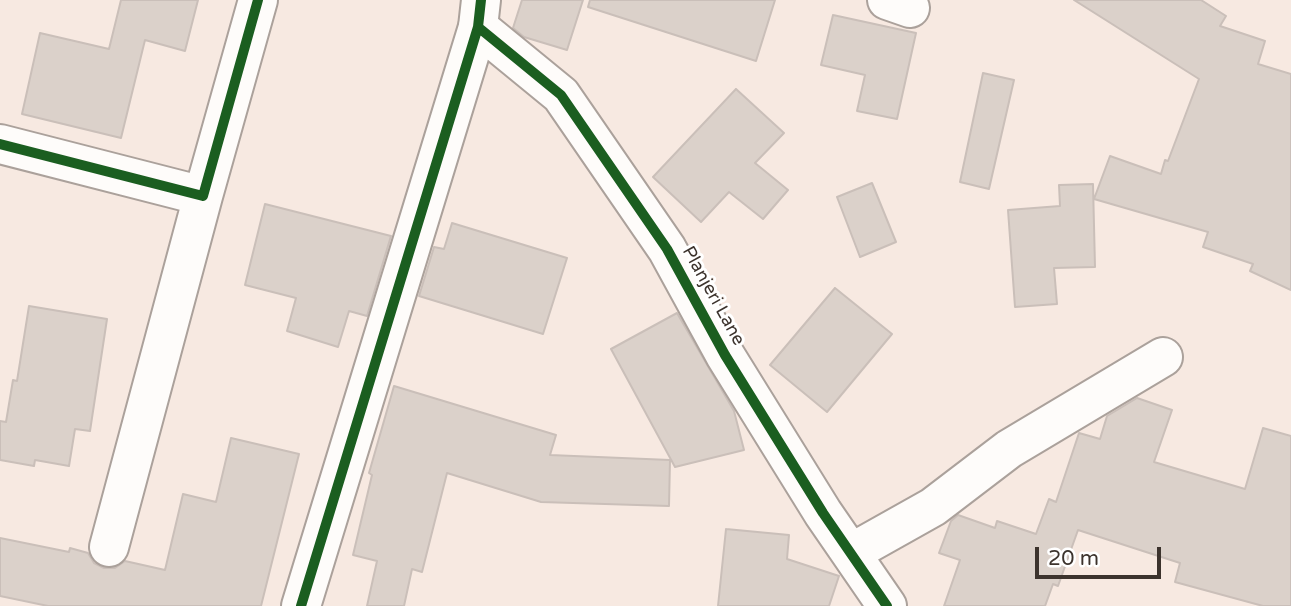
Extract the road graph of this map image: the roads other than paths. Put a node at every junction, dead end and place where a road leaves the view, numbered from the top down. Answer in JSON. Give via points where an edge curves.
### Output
{"nodes":[{"id":1,"x":258,"y":0,"type":"edge"},
{"id":2,"x":480,"y":14,"type":"edge"},
{"id":3,"x":0,"y":145,"type":"edge"},
{"id":4,"x":203,"y":196,"type":"junction"},
{"id":5,"x":1163,"y":358,"type":"dead end"},
{"id":6,"x":109,"y":547,"type":"dead end"},
{"id":7,"x":851,"y":553,"type":"junction"},
{"id":8,"x":301,"y":606,"type":"edge"},
{"id":9,"x":887,"y":606,"type":"edge"}],
"edges":[{"from":1,"to":4,"type":"street"},
{"from":2,"to":7,"type":"street","name":"Planjeri Lane","via":[[561,95],[667,249],[725,355]]},
{"from":2,"to":8,"type":"street"},
{"from":3,"to":4,"type":"street"},
{"from":4,"to":6,"type":"street"},
{"from":5,"to":7,"type":"street","via":[[1009,449],[933,507]]},
{"from":7,"to":9,"type":"street","name":"Planjeri Lane"}]}
